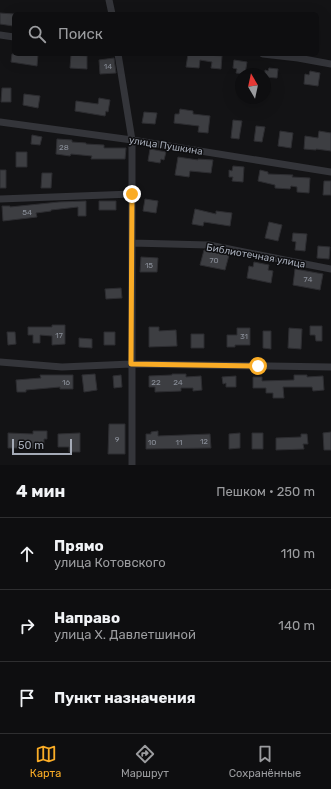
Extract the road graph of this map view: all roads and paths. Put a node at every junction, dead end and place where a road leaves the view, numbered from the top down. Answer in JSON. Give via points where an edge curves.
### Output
{"nodes":[{"id":1,"x":109,"y":0,"type":"edge"},
{"id":2,"x":112,"y":12,"type":"edge"},
{"id":3,"x":0,"y":35,"type":"edge"},
{"id":4,"x":12,"y":37,"type":"edge"},
{"id":5,"x":118,"y":56,"type":"edge"},
{"id":6,"x":280,"y":56,"type":"edge"},
{"id":7,"x":331,"y":64,"type":"edge"},
{"id":8,"x":0,"y":122,"type":"edge"},
{"id":9,"x":132,"y":140,"type":"junction"},
{"id":10,"x":331,"y":172,"type":"edge"},
{"id":11,"x":132,"y":194,"type":"junction"},
{"id":12,"x":0,"y":200,"type":"edge"},
{"id":13,"x":132,"y":243,"type":"junction"},
{"id":14,"x":331,"y":269,"type":"edge"},
{"id":15,"x":0,"y":362,"type":"edge"},
{"id":16,"x":131,"y":364,"type":"junction"},
{"id":17,"x":331,"y":367,"type":"edge"},
{"id":18,"x":132,"y":465,"type":"edge"}],
"edges":[{"from":1,"to":2,"type":"street"},
{"from":3,"to":4,"type":"street"},
{"from":5,"to":9,"type":"street"},
{"from":6,"to":7,"type":"street"},
{"from":8,"to":9,"type":"street","name":"улица Пушкина"},
{"from":9,"to":10,"type":"street","name":"улица Пушкина"},
{"from":9,"to":11,"type":"street"},
{"from":11,"to":12,"type":"street"},
{"from":11,"to":13,"type":"street"},
{"from":13,"to":14,"type":"street","name":"Библиотечная улица","via":[[209,245]]},
{"from":13,"to":16,"type":"street"},
{"from":15,"to":16,"type":"street","via":[[62,367]]},
{"from":16,"to":17,"type":"street"},
{"from":16,"to":18,"type":"street"}]}
